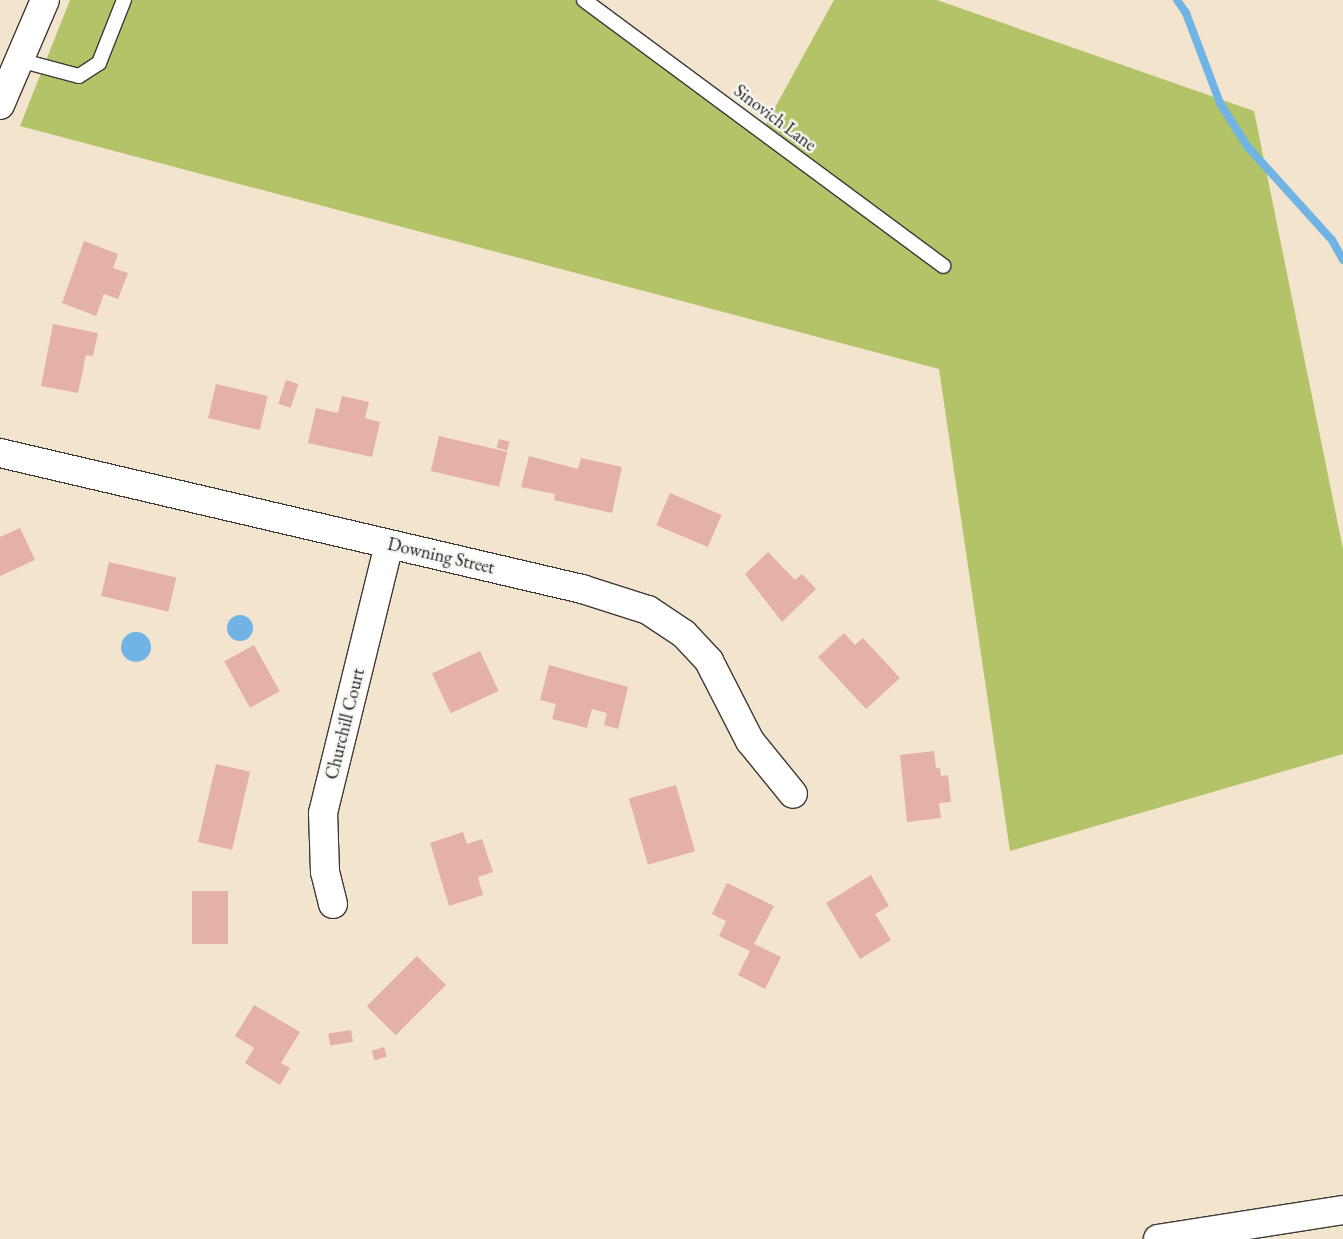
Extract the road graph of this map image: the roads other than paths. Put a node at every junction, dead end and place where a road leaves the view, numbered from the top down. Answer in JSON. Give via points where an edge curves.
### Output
{"nodes":[{"id":1,"x":45,"y":0,"type":"edge"},
{"id":2,"x":124,"y":0,"type":"edge"},
{"id":3,"x":584,"y":0,"type":"edge"},
{"id":4,"x":19,"y":60,"type":"junction"},
{"id":5,"x":0,"y":106,"type":"edge"},
{"id":6,"x":943,"y":266,"type":"dead end"},
{"id":7,"x":0,"y":453,"type":"edge"},
{"id":8,"x":389,"y":544,"type":"junction"},
{"id":9,"x":793,"y":794,"type":"dead end"},
{"id":10,"x":333,"y":904,"type":"dead end"},
{"id":11,"x":1343,"y":1210,"type":"edge"},
{"id":12,"x":1158,"y":1239,"type":"edge"}],
"edges":[{"from":1,"to":4,"type":"street"},
{"from":2,"to":4,"type":"lane","via":[[99,63],[79,76]]},
{"from":3,"to":6,"type":"lane","name":"Sinovich Lane"},
{"from":4,"to":5,"type":"street"},
{"from":7,"to":8,"type":"street","name":"Downing Street"},
{"from":8,"to":9,"type":"street","name":"Downing Street","via":[[582,588],[631,603],[665,620],[709,660],[750,741]]},
{"from":8,"to":10,"type":"street","name":"Churchill Court","via":[[324,813],[325,872]]},
{"from":11,"to":12,"type":"street"}]}
